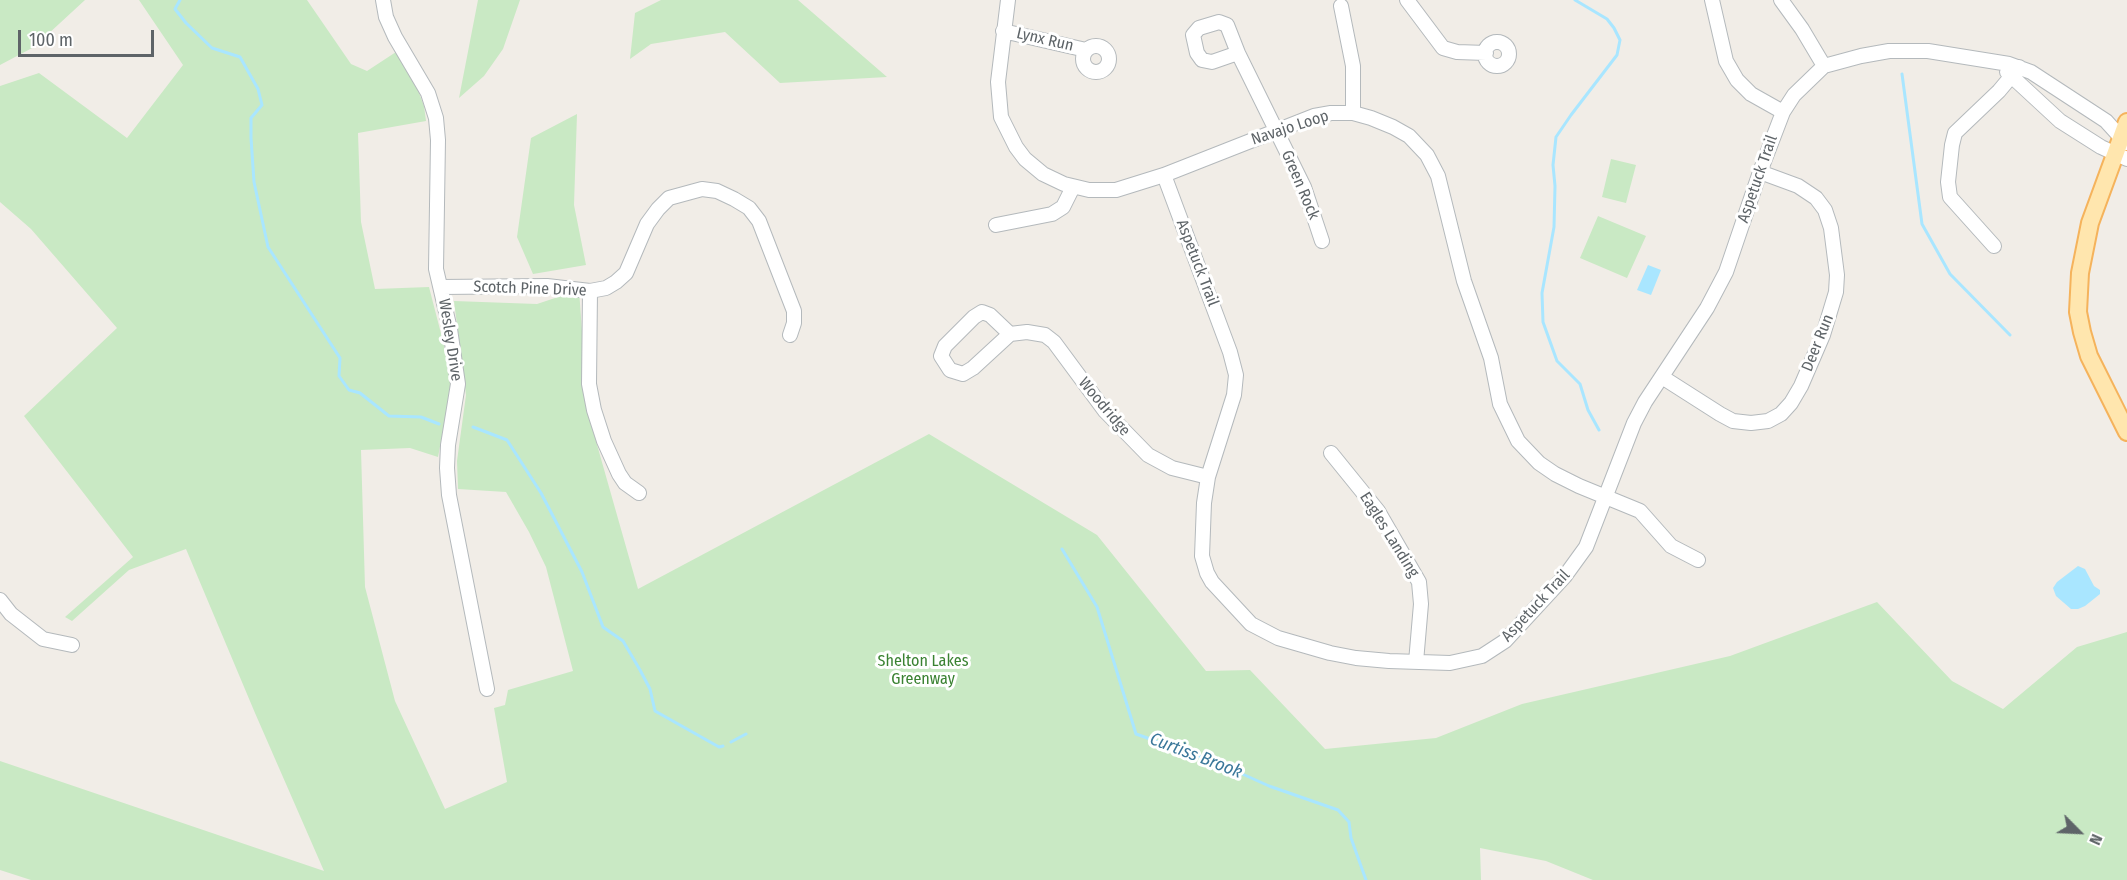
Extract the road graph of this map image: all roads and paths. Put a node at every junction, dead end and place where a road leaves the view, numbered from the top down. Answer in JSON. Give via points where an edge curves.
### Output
{"nodes":[{"id":1,"x":383,"y":0,"type":"edge"},
{"id":2,"x":1008,"y":0,"type":"edge"},
{"id":3,"x":1407,"y":0,"type":"edge"},
{"id":4,"x":1712,"y":0,"type":"edge"},
{"id":5,"x":1781,"y":0,"type":"edge"},
{"id":6,"x":1341,"y":6,"type":"dead end"},
{"id":7,"x":1003,"y":31,"type":"junction"},
{"id":8,"x":1086,"y":50,"type":"dead end"},
{"id":9,"x":1238,"y":53,"type":"dead end"},
{"id":10,"x":1485,"y":53,"type":"dead end"},
{"id":11,"x":1824,"y":66,"type":"junction"},
{"id":12,"x":2016,"y":72,"type":"junction"},
{"id":13,"x":1783,"y":112,"type":"junction"},
{"id":14,"x":1353,"y":113,"type":"junction"},
{"id":15,"x":1276,"y":130,"type":"junction"},
{"id":16,"x":2123,"y":143,"type":"edge"},
{"id":17,"x":1760,"y":172,"type":"junction"},
{"id":18,"x":1164,"y":175,"type":"junction"},
{"id":19,"x":1073,"y":187,"type":"junction"},
{"id":20,"x":996,"y":225,"type":"dead end"},
{"id":21,"x":1322,"y":241,"type":"dead end"},
{"id":22,"x":1994,"y":246,"type":"dead end"},
{"id":23,"x":441,"y":287,"type":"junction"},
{"id":24,"x":590,"y":291,"type":"junction"},
{"id":25,"x":1010,"y":334,"type":"junction"},
{"id":26,"x":790,"y":335,"type":"dead end"},
{"id":27,"x":1662,"y":376,"type":"junction"},
{"id":28,"x":2127,"y":432,"type":"edge"},
{"id":29,"x":1331,"y":453,"type":"dead end"},
{"id":30,"x":1208,"y":477,"type":"junction"},
{"id":31,"x":639,"y":493,"type":"dead end"},
{"id":32,"x":1606,"y":497,"type":"junction"},
{"id":33,"x":1698,"y":560,"type":"dead end"},
{"id":34,"x":0,"y":600,"type":"edge"},
{"id":35,"x":72,"y":645,"type":"dead end"},
{"id":36,"x":1416,"y":662,"type":"junction"},
{"id":37,"x":487,"y":689,"type":"dead end"}],
"edges":[{"from":1,"to":23,"type":"street","name":"Wesley Drive","via":[[386,17],[428,93],[436,118],[436,269]]},
{"from":2,"to":7,"type":"street","name":"Navajo Loop"},
{"from":3,"to":10,"type":"street","via":[[1443,48]]},
{"from":4,"to":13,"type":"street","via":[[1724,54],[1737,80],[1751,94]]},
{"from":5,"to":11,"type":"street"},
{"from":6,"to":14,"type":"street","via":[[1353,66]]},
{"from":7,"to":8,"type":"street","name":"Lynx Run"},
{"from":7,"to":19,"type":"street","name":"Navajo Loop","via":[[998,82],[1004,126],[1030,164],[1053,180]]},
{"from":9,"to":15,"type":"street","name":"Green Rock"},
{"from":11,"to":12,"type":"street","name":"Aspetuck Trail","via":[[1889,51],[1928,51],[1998,62]]},
{"from":11,"to":13,"type":"street","name":"Aspetuck Trail"},
{"from":12,"to":16,"type":"street","name":"Aspetuck Trail","via":[[2031,72],[2106,122]]},
{"from":12,"to":16,"type":"street","name":"Aspetuck Trail","via":[[2060,121]]},
{"from":12,"to":22,"type":"street","via":[[1955,133],[1948,182],[1950,197]]},
{"from":13,"to":17,"type":"street","name":"Aspetuck Trail"},
{"from":14,"to":15,"type":"street","name":"Navajo Loop","via":[[1314,116]]},
{"from":14,"to":32,"type":"street","name":"Navajo Loop","via":[[1404,133],[1435,168],[1464,281],[1491,358],[1500,404],[1518,441],[1554,474]]},
{"from":15,"to":18,"type":"street","name":"Navajo Loop"},
{"from":15,"to":21,"type":"street","name":"Green Rock","via":[[1304,187]]},
{"from":16,"to":28,"type":"main road","via":[[2090,223],[2080,273],[2078,312],[2089,356]]},
{"from":17,"to":27,"type":"street","name":"Aspetuck Trail","via":[[1726,272]]},
{"from":17,"to":27,"type":"street","name":"Deer Run","via":[[1798,186],[1816,198],[1831,228],[1836,292],[1801,386],[1781,414],[1751,423],[1733,421]]},
{"from":18,"to":19,"type":"street","name":"Navajo Loop","via":[[1109,191]]},
{"from":18,"to":30,"type":"street","name":"Aspetuck Trail","via":[[1236,375],[1234,395]]},
{"from":19,"to":20,"type":"street","via":[[1063,207],[1052,214]]},
{"from":23,"to":24,"type":"street","name":"Scotch Pine Drive","via":[[547,286]]},
{"from":23,"to":37,"type":"street","name":"Wesley Drive","via":[[458,384],[448,445],[449,495]]},
{"from":24,"to":26,"type":"street","name":"Scotch Pine Drive","via":[[606,288],[626,273],[647,224],[669,198],[702,189],[717,191],[749,208],[759,221],[794,311]]},
{"from":24,"to":31,"type":"street","via":[[589,384],[594,410],[619,474]]},
{"from":25,"to":25,"type":"street","via":[[963,374],[946,366],[941,356],[945,346],[982,312]]},
{"from":25,"to":30,"type":"street","name":"Woodridge","via":[[1036,332],[1050,338],[1105,411],[1148,455],[1172,468]]},
{"from":27,"to":32,"type":"street","name":"Aspetuck Trail","via":[[1634,423]]},
{"from":29,"to":36,"type":"street","name":"Eagles Landing","via":[[1378,512],[1419,582]]},
{"from":30,"to":36,"type":"street","name":"Aspetuck Trail","via":[[1203,564],[1212,582],[1251,624],[1278,638],[1330,653]]},
{"from":32,"to":33,"type":"street","name":"Navajo Loop","via":[[1640,510],[1671,546]]},
{"from":32,"to":36,"type":"street","name":"Aspetuck Trail","via":[[1591,537],[1579,556],[1504,641],[1488,653],[1466,661]]},
{"from":34,"to":35,"type":"street","via":[[43,639]]}]}
